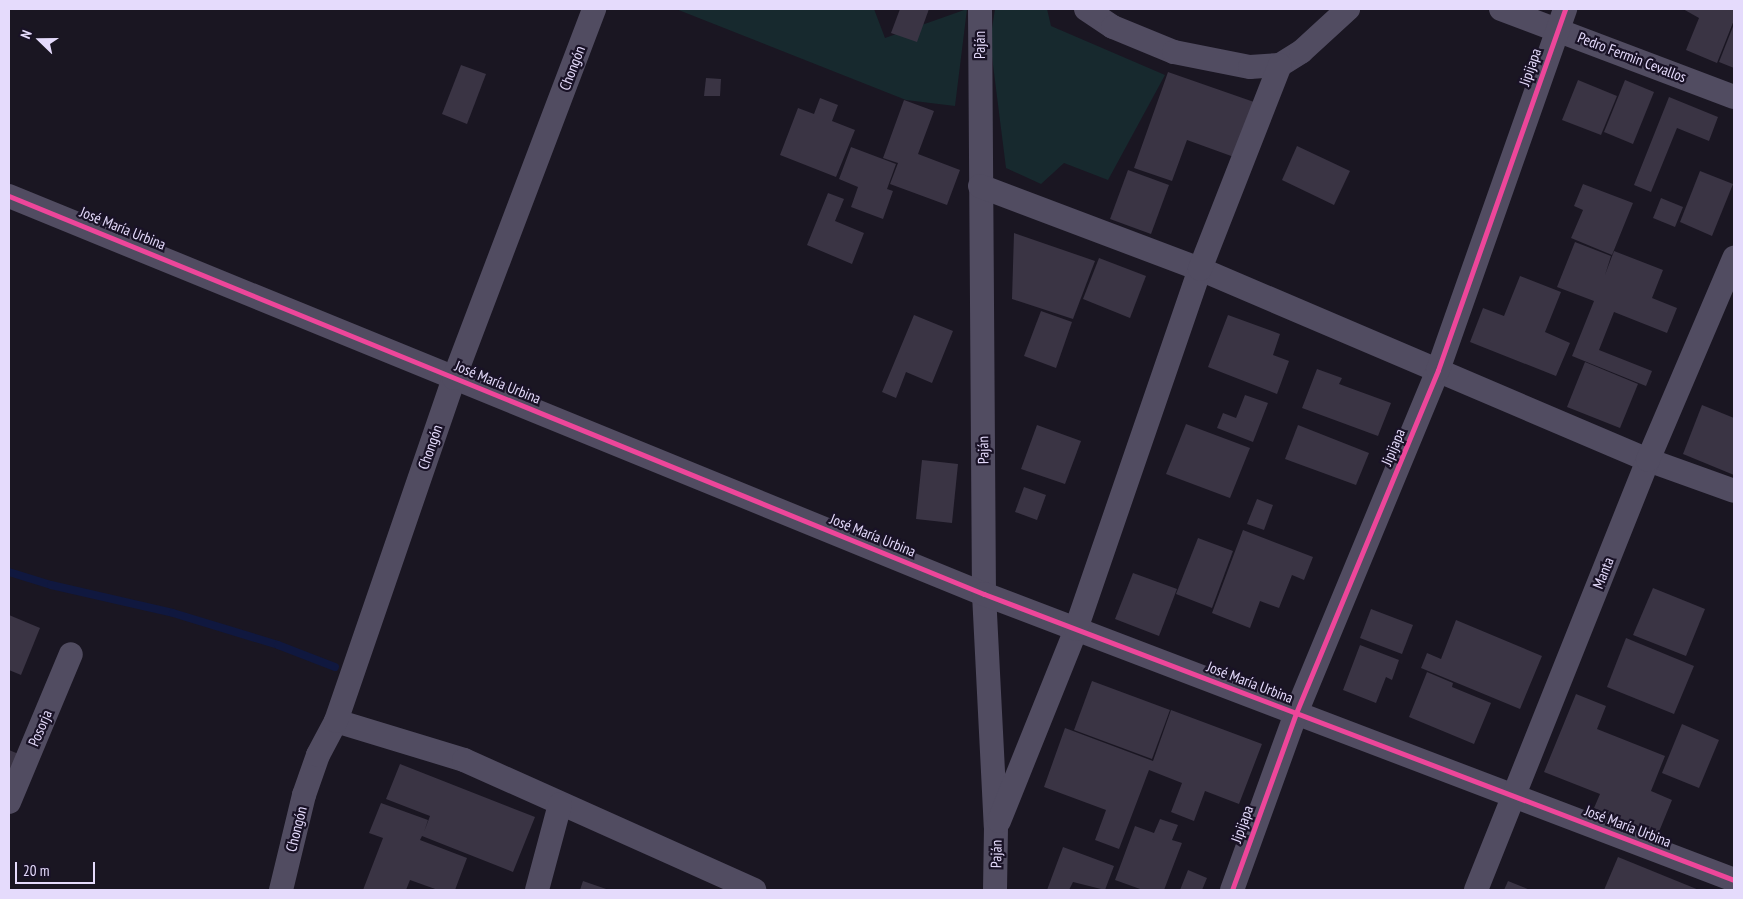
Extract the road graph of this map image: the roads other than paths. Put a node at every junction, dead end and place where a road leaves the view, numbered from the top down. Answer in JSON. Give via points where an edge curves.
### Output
{"nodes":[{"id":1,"x":594,"y":9,"type":"edge"},
{"id":2,"x":980,"y":9,"type":"edge"},
{"id":3,"x":1086,"y":9,"type":"edge"},
{"id":4,"x":1348,"y":9,"type":"edge"},
{"id":5,"x":1501,"y":9,"type":"edge"},
{"id":6,"x":1561,"y":18,"type":"edge"},
{"id":7,"x":1280,"y":65,"type":"junction"},
{"id":8,"x":1734,"y":97,"type":"edge"},
{"id":9,"x":980,"y":186,"type":"junction"},
{"id":10,"x":9,"y":196,"type":"edge"},
{"id":11,"x":1734,"y":258,"type":"edge"},
{"id":12,"x":1200,"y":270,"type":"junction"},
{"id":13,"x":1438,"y":370,"type":"junction"},
{"id":14,"x":454,"y":378,"type":"junction"},
{"id":15,"x":1648,"y":460,"type":"junction"},
{"id":16,"x":1734,"y":491,"type":"edge"},
{"id":17,"x":984,"y":594,"type":"junction"},
{"id":18,"x":1076,"y":629,"type":"junction"},
{"id":19,"x":71,"y":654,"type":"dead end"},
{"id":20,"x":1296,"y":713,"type":"junction"},
{"id":21,"x":336,"y":721,"type":"junction"},
{"id":22,"x":1514,"y":796,"type":"junction"},
{"id":23,"x":9,"y":802,"type":"edge"},
{"id":24,"x":560,"y":804,"type":"junction"},
{"id":25,"x":996,"y":827,"type":"junction"},
{"id":26,"x":1734,"y":880,"type":"edge"},
{"id":27,"x":282,"y":890,"type":"edge"},
{"id":28,"x":537,"y":890,"type":"edge"},
{"id":29,"x":754,"y":890,"type":"edge"},
{"id":30,"x":995,"y":890,"type":"edge"},
{"id":31,"x":1232,"y":890,"type":"edge"},
{"id":32,"x":1476,"y":890,"type":"edge"}],
"edges":[{"from":1,"to":14,"type":"street","name":"Chongón"},
{"from":2,"to":9,"type":"street","name":"Paján"},
{"from":3,"to":7,"type":"street","via":[[1113,27],[1174,52],[1224,64]]},
{"from":4,"to":7,"type":"street","via":[[1302,52]]},
{"from":5,"to":6,"type":"street","name":"Pedro Fermin Cevallos"},
{"from":6,"to":8,"type":"street","name":"Pedro Fermin Cevallos"},
{"from":6,"to":13,"type":"street","name":"Jipijapa"},
{"from":7,"to":12,"type":"street"},
{"from":9,"to":12,"type":"street"},
{"from":9,"to":17,"type":"street","name":"Paján"},
{"from":10,"to":14,"type":"street","name":"José María Urbina"},
{"from":11,"to":15,"type":"street","name":"Manta"},
{"from":12,"to":13,"type":"street"},
{"from":12,"to":18,"type":"street"},
{"from":13,"to":15,"type":"street"},
{"from":13,"to":20,"type":"street","name":"Jipijapa"},
{"from":14,"to":17,"type":"street","name":"José María Urbina"},
{"from":14,"to":21,"type":"street","name":"Chongón"},
{"from":15,"to":16,"type":"street"},
{"from":15,"to":22,"type":"street","name":"Manta"},
{"from":17,"to":18,"type":"street","name":"José María Urbina"},
{"from":17,"to":25,"type":"street","name":"Paján"},
{"from":18,"to":20,"type":"street","name":"José María Urbina"},
{"from":18,"to":25,"type":"street"},
{"from":19,"to":23,"type":"street","name":"Posorja"},
{"from":20,"to":22,"type":"street","name":"José María Urbina"},
{"from":20,"to":31,"type":"street","name":"Jipijapa"},
{"from":21,"to":24,"type":"street","via":[[464,760]]},
{"from":21,"to":27,"type":"street","name":"Chongón","via":[[318,755],[304,795]]},
{"from":22,"to":26,"type":"street","name":"José María Urbina"},
{"from":22,"to":32,"type":"street","name":"Manta"},
{"from":24,"to":28,"type":"street"},
{"from":24,"to":29,"type":"street"},
{"from":25,"to":30,"type":"street","name":"Paján"}]}
